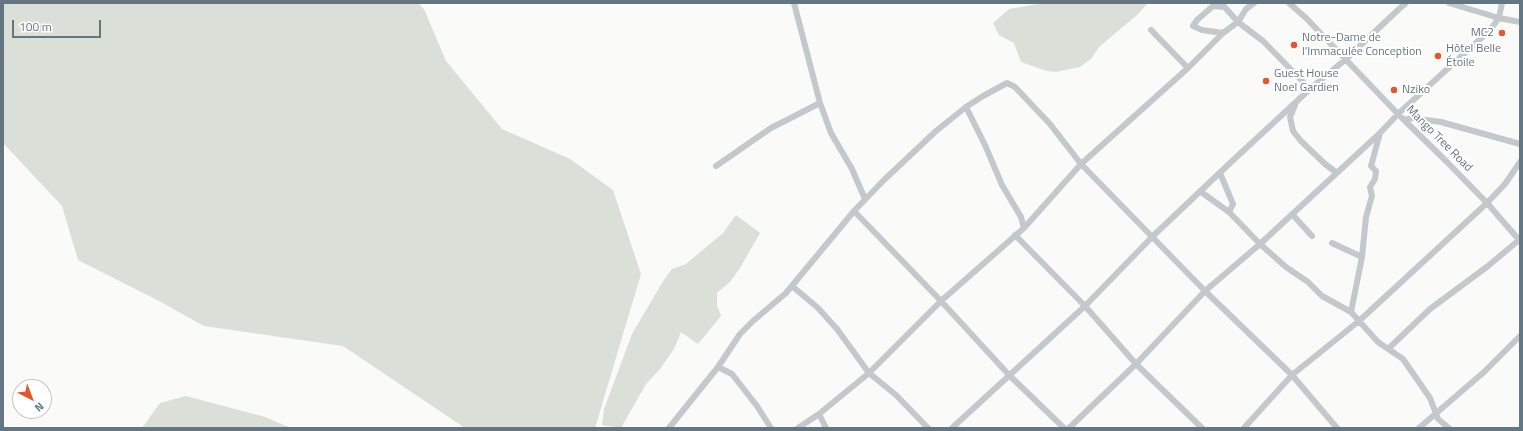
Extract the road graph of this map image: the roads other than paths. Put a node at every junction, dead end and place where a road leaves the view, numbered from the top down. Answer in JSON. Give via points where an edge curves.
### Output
{"nodes":[{"id":1,"x":794,"y":3,"type":"edge"},
{"id":2,"x":1254,"y":3,"type":"edge"},
{"id":3,"x":1289,"y":3,"type":"edge"},
{"id":4,"x":1406,"y":3,"type":"edge"},
{"id":5,"x":1449,"y":3,"type":"edge"},
{"id":6,"x":1502,"y":3,"type":"edge"},
{"id":7,"x":1222,"y":5,"type":"edge"},
{"id":8,"x":1499,"y":18,"type":"junction"},
{"id":9,"x":1238,"y":22,"type":"junction"},
{"id":10,"x":1520,"y":22,"type":"edge"},
{"id":11,"x":1151,"y":30,"type":"dead end"},
{"id":12,"x":1223,"y":33,"type":"junction"},
{"id":13,"x":1346,"y":59,"type":"junction"},
{"id":14,"x":1188,"y":68,"type":"junction"},
{"id":15,"x":1310,"y":89,"type":"junction"},
{"id":16,"x":1297,"y":102,"type":"junction"},
{"id":17,"x":820,"y":103,"type":"junction"},
{"id":18,"x":966,"y":107,"type":"junction"},
{"id":19,"x":1398,"y":114,"type":"junction"},
{"id":20,"x":1405,"y":120,"type":"junction"},
{"id":21,"x":1380,"y":132,"type":"junction"},
{"id":22,"x":1520,"y":144,"type":"edge"},
{"id":23,"x":1520,"y":162,"type":"edge"},
{"id":24,"x":1081,"y":164,"type":"junction"},
{"id":25,"x":716,"y":166,"type":"dead end"},
{"id":26,"x":1336,"y":173,"type":"junction"},
{"id":27,"x":1220,"y":174,"type":"junction"},
{"id":28,"x":1201,"y":192,"type":"junction"},
{"id":29,"x":865,"y":198,"type":"junction"},
{"id":30,"x":1487,"y":203,"type":"junction"},
{"id":31,"x":854,"y":210,"type":"junction"},
{"id":32,"x":1229,"y":212,"type":"junction"},
{"id":33,"x":1292,"y":214,"type":"junction"},
{"id":34,"x":1024,"y":228,"type":"junction"},
{"id":35,"x":1015,"y":235,"type":"junction"},
{"id":36,"x":1153,"y":236,"type":"junction"},
{"id":37,"x":1312,"y":236,"type":"dead end"},
{"id":38,"x":1520,"y":241,"type":"edge"},
{"id":39,"x":1332,"y":243,"type":"dead end"},
{"id":40,"x":1260,"y":244,"type":"junction"},
{"id":41,"x":1362,"y":257,"type":"junction"},
{"id":42,"x":792,"y":286,"type":"junction"},
{"id":43,"x":1205,"y":291,"type":"junction"},
{"id":44,"x":941,"y":301,"type":"junction"},
{"id":45,"x":1085,"y":306,"type":"junction"},
{"id":46,"x":1351,"y":312,"type":"junction"},
{"id":47,"x":1359,"y":320,"type":"junction"},
{"id":48,"x":1520,"y":336,"type":"edge"},
{"id":49,"x":1388,"y":348,"type":"junction"},
{"id":50,"x":1136,"y":364,"type":"junction"},
{"id":51,"x":718,"y":367,"type":"junction"},
{"id":52,"x":869,"y":373,"type":"junction"},
{"id":53,"x":1009,"y":375,"type":"junction"},
{"id":54,"x":1292,"y":375,"type":"junction"},
{"id":55,"x":1436,"y":413,"type":"junction"},
{"id":56,"x":819,"y":414,"type":"junction"},
{"id":57,"x":669,"y":428,"type":"edge"},
{"id":58,"x":771,"y":428,"type":"edge"},
{"id":59,"x":798,"y":428,"type":"edge"},
{"id":60,"x":826,"y":428,"type":"edge"},
{"id":61,"x":928,"y":428,"type":"edge"},
{"id":62,"x":952,"y":428,"type":"edge"},
{"id":63,"x":1064,"y":428,"type":"edge"},
{"id":64,"x":1069,"y":428,"type":"edge"},
{"id":65,"x":1202,"y":428,"type":"edge"},
{"id":66,"x":1244,"y":428,"type":"edge"},
{"id":67,"x":1337,"y":428,"type":"edge"},
{"id":68,"x":1419,"y":428,"type":"edge"},
{"id":69,"x":1449,"y":428,"type":"edge"}],
"edges":[{"from":1,"to":17,"type":"street"},
{"from":2,"to":9,"type":"street","via":[[1246,9]]},
{"from":3,"to":13,"type":"street","name":"Mango Tree Road"},
{"from":4,"to":13,"type":"street"},
{"from":5,"to":8,"type":"street"},
{"from":6,"to":8,"type":"street"},
{"from":7,"to":9,"type":"street"},
{"from":7,"to":12,"type":"street","via":[[1213,6],[1196,20],[1193,26]]},
{"from":8,"to":10,"type":"street"},
{"from":8,"to":19,"type":"street","via":[[1490,30]]},
{"from":9,"to":12,"type":"street"},
{"from":9,"to":15,"type":"street","via":[[1263,41]]},
{"from":11,"to":14,"type":"street"},
{"from":12,"to":14,"type":"street"},
{"from":13,"to":15,"type":"street"},
{"from":13,"to":19,"type":"street","name":"Mango Tree Road"},
{"from":14,"to":24,"type":"street"},
{"from":15,"to":16,"type":"street"},
{"from":16,"to":26,"type":"street","via":[[1290,117],[1293,131]]},
{"from":16,"to":27,"type":"street"},
{"from":17,"to":25,"type":"street","via":[[772,128]]},
{"from":17,"to":29,"type":"street","via":[[835,142],[852,169]]},
{"from":18,"to":24,"type":"street","via":[[1010,83],[1050,124]]},
{"from":18,"to":29,"type":"street","via":[[936,131]]},
{"from":18,"to":34,"type":"street"},
{"from":19,"to":20,"type":"street","name":"Mango Tree Road"},
{"from":19,"to":21,"type":"street"},
{"from":20,"to":22,"type":"street","via":[[1412,118],[1441,122]]},
{"from":20,"to":30,"type":"street","name":"Mango Tree Road"},
{"from":21,"to":26,"type":"street"},
{"from":21,"to":41,"type":"street","via":[[1371,166],[1376,171],[1370,188],[1372,196],[1366,217]]},
{"from":23,"to":30,"type":"street","via":[[1505,184]]},
{"from":24,"to":34,"type":"street"},
{"from":24,"to":36,"type":"street"},
{"from":26,"to":33,"type":"street"},
{"from":27,"to":28,"type":"street"},
{"from":27,"to":32,"type":"street","via":[[1233,204]]},
{"from":28,"to":32,"type":"street"},
{"from":28,"to":36,"type":"street"},
{"from":29,"to":31,"type":"street"},
{"from":30,"to":38,"type":"street","name":"Mango Tree Road"},
{"from":30,"to":47,"type":"street"},
{"from":31,"to":42,"type":"street"},
{"from":31,"to":44,"type":"street"},
{"from":32,"to":40,"type":"street"},
{"from":33,"to":37,"type":"street"},
{"from":33,"to":40,"type":"street"},
{"from":34,"to":35,"type":"street"},
{"from":35,"to":44,"type":"street"},
{"from":35,"to":45,"type":"street"},
{"from":36,"to":43,"type":"street"},
{"from":36,"to":45,"type":"street"},
{"from":38,"to":49,"type":"street","via":[[1430,309]]},
{"from":39,"to":41,"type":"street"},
{"from":40,"to":43,"type":"street"},
{"from":40,"to":46,"type":"street","via":[[1322,296]]},
{"from":41,"to":46,"type":"street"},
{"from":42,"to":51,"type":"street","via":[[740,334]]},
{"from":42,"to":52,"type":"street","via":[[818,308],[837,329]]},
{"from":43,"to":50,"type":"street"},
{"from":43,"to":54,"type":"street"},
{"from":44,"to":52,"type":"street"},
{"from":44,"to":53,"type":"street"},
{"from":45,"to":50,"type":"street"},
{"from":45,"to":53,"type":"street"},
{"from":46,"to":47,"type":"street"},
{"from":47,"to":49,"type":"street","via":[[1378,342]]},
{"from":47,"to":54,"type":"street"},
{"from":48,"to":55,"type":"street","via":[[1484,372]]},
{"from":49,"to":55,"type":"street","via":[[1403,359],[1430,398]]},
{"from":50,"to":64,"type":"street"},
{"from":50,"to":65,"type":"street"},
{"from":51,"to":57,"type":"street"},
{"from":51,"to":58,"type":"street","via":[[732,374]]},
{"from":52,"to":56,"type":"street"},
{"from":52,"to":61,"type":"street","via":[[896,395]]},
{"from":53,"to":62,"type":"street"},
{"from":53,"to":63,"type":"street"},
{"from":54,"to":66,"type":"street"},
{"from":54,"to":67,"type":"street"},
{"from":55,"to":68,"type":"street"},
{"from":55,"to":69,"type":"street","via":[[1438,419]]},
{"from":56,"to":59,"type":"street"},
{"from":56,"to":60,"type":"street"}]}
